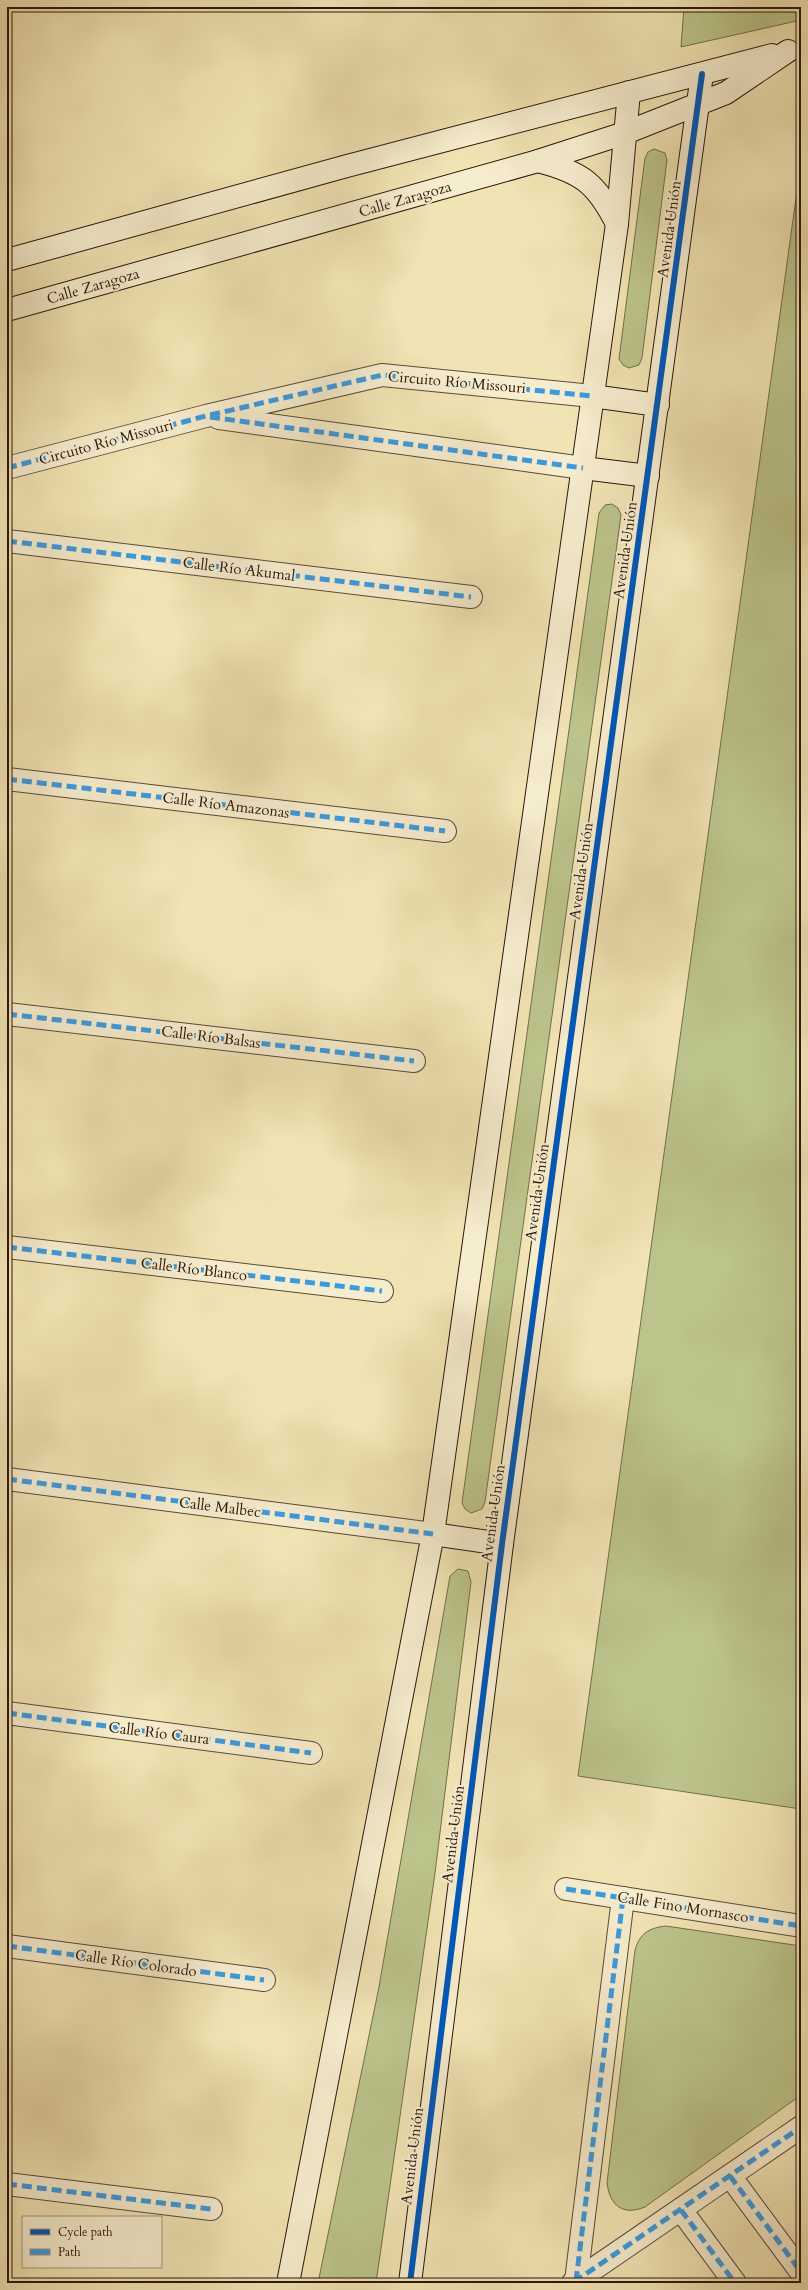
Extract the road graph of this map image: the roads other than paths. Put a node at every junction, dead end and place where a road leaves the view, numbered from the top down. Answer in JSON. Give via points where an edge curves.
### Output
{"nodes":[{"id":1,"x":794,"y":50,"type":"edge"},
{"id":2,"x":702,"y":74,"type":"junction"},
{"id":3,"x":629,"y":92,"type":"junction"},
{"id":4,"x":699,"y":105,"type":"junction"},
{"id":5,"x":626,"y":133,"type":"junction"},
{"id":6,"x":538,"y":161,"type":"junction"},
{"id":7,"x":617,"y":224,"type":"junction"},
{"id":8,"x":7,"y":260,"type":"edge"},
{"id":9,"x":7,"y":310,"type":"edge"},
{"id":10,"x":592,"y":396,"type":"junction"},
{"id":11,"x":658,"y":405,"type":"junction"},
{"id":12,"x":206,"y":416,"type":"junction"},
{"id":13,"x":7,"y":468,"type":"edge"},
{"id":14,"x":583,"y":468,"type":"junction"},
{"id":15,"x":648,"y":476,"type":"junction"},
{"id":16,"x":7,"y":541,"type":"edge"},
{"id":17,"x":471,"y":597,"type":"dead end"},
{"id":18,"x":7,"y":779,"type":"edge"},
{"id":19,"x":445,"y":832,"type":"dead end"},
{"id":20,"x":7,"y":1014,"type":"edge"},
{"id":21,"x":414,"y":1061,"type":"dead end"},
{"id":22,"x":7,"y":1248,"type":"edge"},
{"id":23,"x":382,"y":1291,"type":"dead end"},
{"id":24,"x":7,"y":1479,"type":"edge"},
{"id":25,"x":433,"y":1534,"type":"junction"},
{"id":26,"x":502,"y":1544,"type":"junction"},
{"id":27,"x":7,"y":1713,"type":"edge"},
{"id":28,"x":311,"y":1753,"type":"dead end"},
{"id":29,"x":566,"y":1889,"type":"dead end"},
{"id":30,"x":623,"y":1898,"type":"junction"},
{"id":31,"x":801,"y":1926,"type":"edge"},
{"id":32,"x":7,"y":1946,"type":"edge"},
{"id":33,"x":264,"y":1980,"type":"dead end"},
{"id":34,"x":801,"y":2127,"type":"edge"},
{"id":35,"x":730,"y":2176,"type":"junction"},
{"id":36,"x":7,"y":2184,"type":"edge"},
{"id":37,"x":211,"y":2209,"type":"dead end"},
{"id":38,"x":682,"y":2210,"type":"junction"},
{"id":39,"x":801,"y":2272,"type":"edge"},
{"id":40,"x":574,"y":2282,"type":"edge"},
{"id":41,"x":288,"y":2283,"type":"edge"},
{"id":42,"x":410,"y":2283,"type":"edge"},
{"id":43,"x":735,"y":2283,"type":"edge"}],
"edges":[{"from":1,"to":2,"type":"street","name":"Calle Zaragoza"},
{"from":1,"to":4,"type":"street","name":"Calle Zaragoza","via":[[726,93]]},
{"from":2,"to":3,"type":"street","name":"Calle Zaragoza"},
{"from":2,"to":4,"type":"street","name":"Avenida Unión"},
{"from":3,"to":5,"type":"street"},
{"from":3,"to":8,"type":"street","name":"Calle Zaragoza","via":[[347,166]]},
{"from":4,"to":5,"type":"street","name":"Calle Zaragoza"},
{"from":4,"to":11,"type":"street","name":"Avenida Unión"},
{"from":5,"to":6,"type":"street","name":"Calle Zaragoza"},
{"from":5,"to":7,"type":"street"},
{"from":6,"to":7,"type":"street","via":[[564,168],[587,181],[605,200]]},
{"from":6,"to":9,"type":"street","name":"Calle Zaragoza"},
{"from":7,"to":10,"type":"street"},
{"from":10,"to":11,"type":"street","name":"Circuito Río Missouri"},
{"from":10,"to":12,"type":"street","name":"Circuito Río Missouri","via":[[382,375]]},
{"from":10,"to":14,"type":"street"},
{"from":11,"to":15,"type":"street","name":"Avenida Unión"},
{"from":12,"to":13,"type":"street","name":"Circuito Río Missouri"},
{"from":12,"to":14,"type":"street","name":"Circuito Río Missouri"},
{"from":14,"to":15,"type":"street","name":"Circuito Río Missouri"},
{"from":14,"to":25,"type":"street"},
{"from":15,"to":26,"type":"street","name":"Avenida Unión"},
{"from":16,"to":17,"type":"street","name":"Calle Río Akumal"},
{"from":18,"to":19,"type":"street","name":"Calle Río Amazonas"},
{"from":20,"to":21,"type":"street","name":"Calle Río Balsas"},
{"from":22,"to":23,"type":"street","name":"Calle Río Blanco"},
{"from":24,"to":25,"type":"street","name":"Calle Malbec"},
{"from":25,"to":26,"type":"street","name":"Calle Malbec"},
{"from":25,"to":41,"type":"street"},
{"from":26,"to":42,"type":"street","name":"Avenida Unión"},
{"from":27,"to":28,"type":"street","name":"Calle Río Caura"},
{"from":29,"to":30,"type":"street","name":"Calle Fino Mornasco"},
{"from":30,"to":31,"type":"street","name":"Calle Fino Mornasco"},
{"from":30,"to":40,"type":"street"},
{"from":32,"to":33,"type":"street","name":"Calle Río Colorado"},
{"from":34,"to":35,"type":"street"},
{"from":35,"to":38,"type":"street"},
{"from":35,"to":39,"type":"street"},
{"from":36,"to":37,"type":"street"},
{"from":38,"to":40,"type":"street"},
{"from":38,"to":43,"type":"street"}]}
